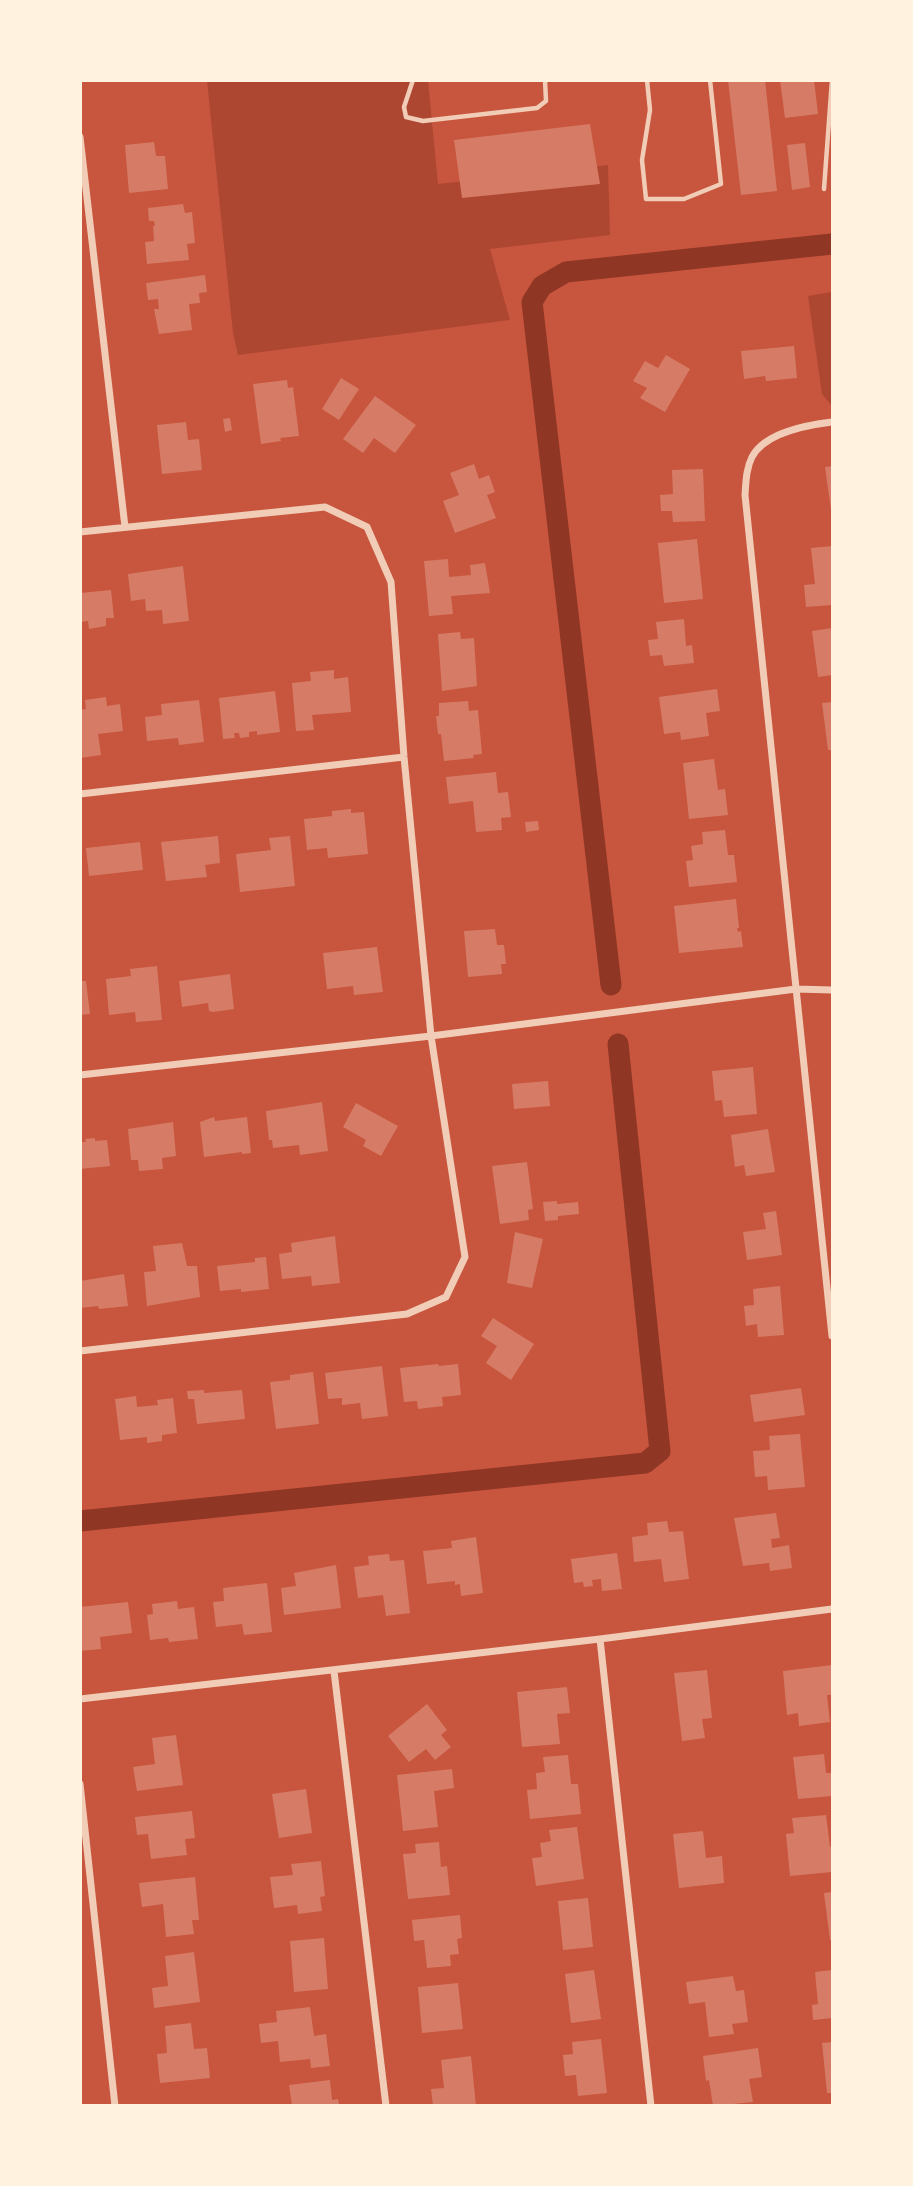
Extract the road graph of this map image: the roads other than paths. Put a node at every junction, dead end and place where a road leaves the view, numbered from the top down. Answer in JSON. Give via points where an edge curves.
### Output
{"nodes":[{"id":1,"x":412,"y":80,"type":"edge"},
{"id":2,"x":545,"y":80,"type":"edge"},
{"id":3,"x":647,"y":80,"type":"edge"},
{"id":4,"x":710,"y":80,"type":"edge"},
{"id":5,"x":832,"y":80,"type":"edge"},
{"id":6,"x":80,"y":137,"type":"edge"},
{"id":7,"x":824,"y":189,"type":"dead end"},
{"id":8,"x":832,"y":422,"type":"edge"},
{"id":9,"x":125,"y":527,"type":"junction"},
{"id":10,"x":80,"y":532,"type":"edge"},
{"id":11,"x":404,"y":757,"type":"junction"},
{"id":12,"x":80,"y":794,"type":"edge"},
{"id":13,"x":796,"y":989,"type":"junction"},
{"id":14,"x":832,"y":990,"type":"edge"},
{"id":15,"x":431,"y":1036,"type":"junction"},
{"id":16,"x":80,"y":1075,"type":"edge"},
{"id":17,"x":832,"y":1336,"type":"edge"},
{"id":18,"x":80,"y":1351,"type":"edge"},
{"id":19,"x":832,"y":1609,"type":"edge"},
{"id":20,"x":600,"y":1639,"type":"junction"},
{"id":21,"x":334,"y":1671,"type":"junction"},
{"id":22,"x":80,"y":1699,"type":"edge"},
{"id":23,"x":80,"y":1784,"type":"edge"},
{"id":24,"x":115,"y":2105,"type":"edge"},
{"id":25,"x":386,"y":2105,"type":"edge"},
{"id":26,"x":651,"y":2105,"type":"edge"}],
"edges":[{"from":1,"to":2,"type":"lane","via":[[404,107],[406,117],[422,121],[537,108],[547,101]]},
{"from":3,"to":4,"type":"lane","via":[[650,110],[642,160],[646,199],[684,199],[721,184]]},
{"from":5,"to":7,"type":"lane"},
{"from":6,"to":9,"type":"street"},
{"from":8,"to":13,"type":"street","via":[[783,432],[753,455],[746,475]]},
{"from":9,"to":10,"type":"street"},
{"from":9,"to":11,"type":"street","via":[[325,507],[368,527],[391,582]]},
{"from":11,"to":12,"type":"street"},
{"from":11,"to":15,"type":"street"},
{"from":13,"to":14,"type":"street"},
{"from":13,"to":15,"type":"street"},
{"from":13,"to":17,"type":"street"},
{"from":15,"to":16,"type":"street"},
{"from":15,"to":18,"type":"street","via":[[465,1257],[446,1297],[407,1314]]},
{"from":19,"to":20,"type":"street"},
{"from":20,"to":21,"type":"street"},
{"from":20,"to":26,"type":"street"},
{"from":21,"to":22,"type":"street"},
{"from":21,"to":25,"type":"street"},
{"from":23,"to":24,"type":"street"}]}
